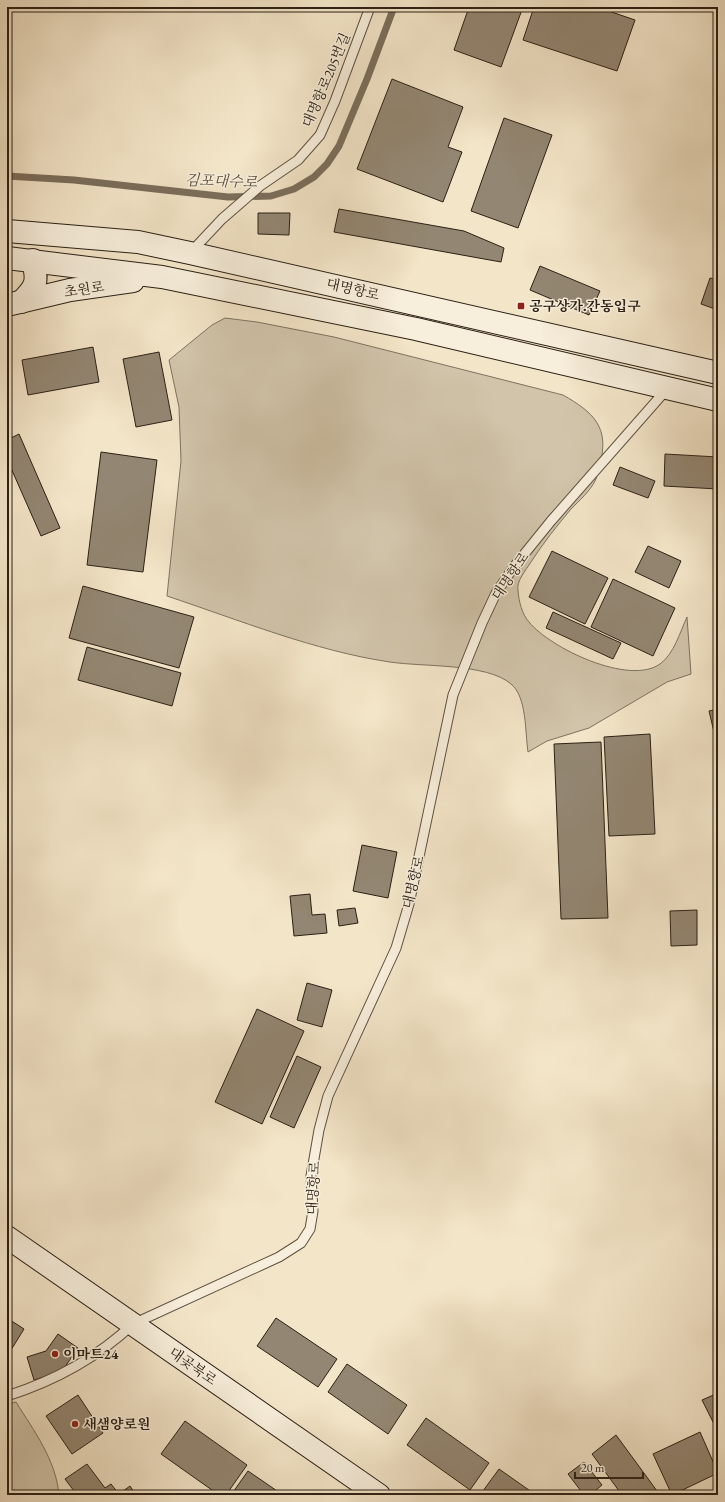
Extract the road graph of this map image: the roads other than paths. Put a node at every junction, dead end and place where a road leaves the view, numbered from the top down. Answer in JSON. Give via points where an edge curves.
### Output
{"nodes":[{"id":1,"x":370,"y":7,"type":"edge"},
{"id":2,"x":7,"y":231,"type":"edge"},
{"id":3,"x":190,"y":253,"type":"junction"},
{"id":4,"x":7,"y":258,"type":"edge"},
{"id":5,"x":33,"y":260,"type":"junction"},
{"id":6,"x":162,"y":277,"type":"junction"},
{"id":7,"x":14,"y":303,"type":"edge"},
{"id":8,"x":718,"y":373,"type":"edge"},
{"id":9,"x":667,"y":389,"type":"junction"},
{"id":10,"x":718,"y":400,"type":"edge"},
{"id":11,"x":7,"y":1236,"type":"edge"},
{"id":12,"x":133,"y":1324,"type":"junction"},
{"id":13,"x":7,"y":1396,"type":"edge"},
{"id":14,"x":379,"y":1495,"type":"edge"}],
"edges":[{"from":1,"to":3,"type":"lane","name":"대명항로205번길","via":[[320,135],[298,160],[260,186],[222,219]]},
{"from":2,"to":3,"type":"main road","name":"대명항로","via":[[138,242]]},
{"from":3,"to":8,"type":"main road","name":"대명항로"},
{"from":4,"to":5,"type":"main road","name":"대명항로"},
{"from":5,"to":6,"type":"main road","name":"대명항로"},
{"from":5,"to":7,"type":"main road","via":[[37,279],[32,291]]},
{"from":6,"to":7,"type":"main road","name":"초원로","via":[[70,290]]},
{"from":6,"to":9,"type":"main road","name":"대명항로","via":[[416,329]]},
{"from":9,"to":10,"type":"main road","name":"대명항로"},
{"from":9,"to":12,"type":"lane","name":"대명항로","via":[[513,568],[496,593],[482,623],[453,695],[409,904],[396,948],[326,1103],[311,1176],[313,1211],[310,1229],[301,1243],[279,1257]]},
{"from":11,"to":12,"type":"main road","name":"대곶북로"},
{"from":12,"to":13,"type":"lane","name":"대명항로","via":[[114,1341],[79,1364],[45,1382]]},
{"from":12,"to":14,"type":"main road","name":"대곶북로"}]}
